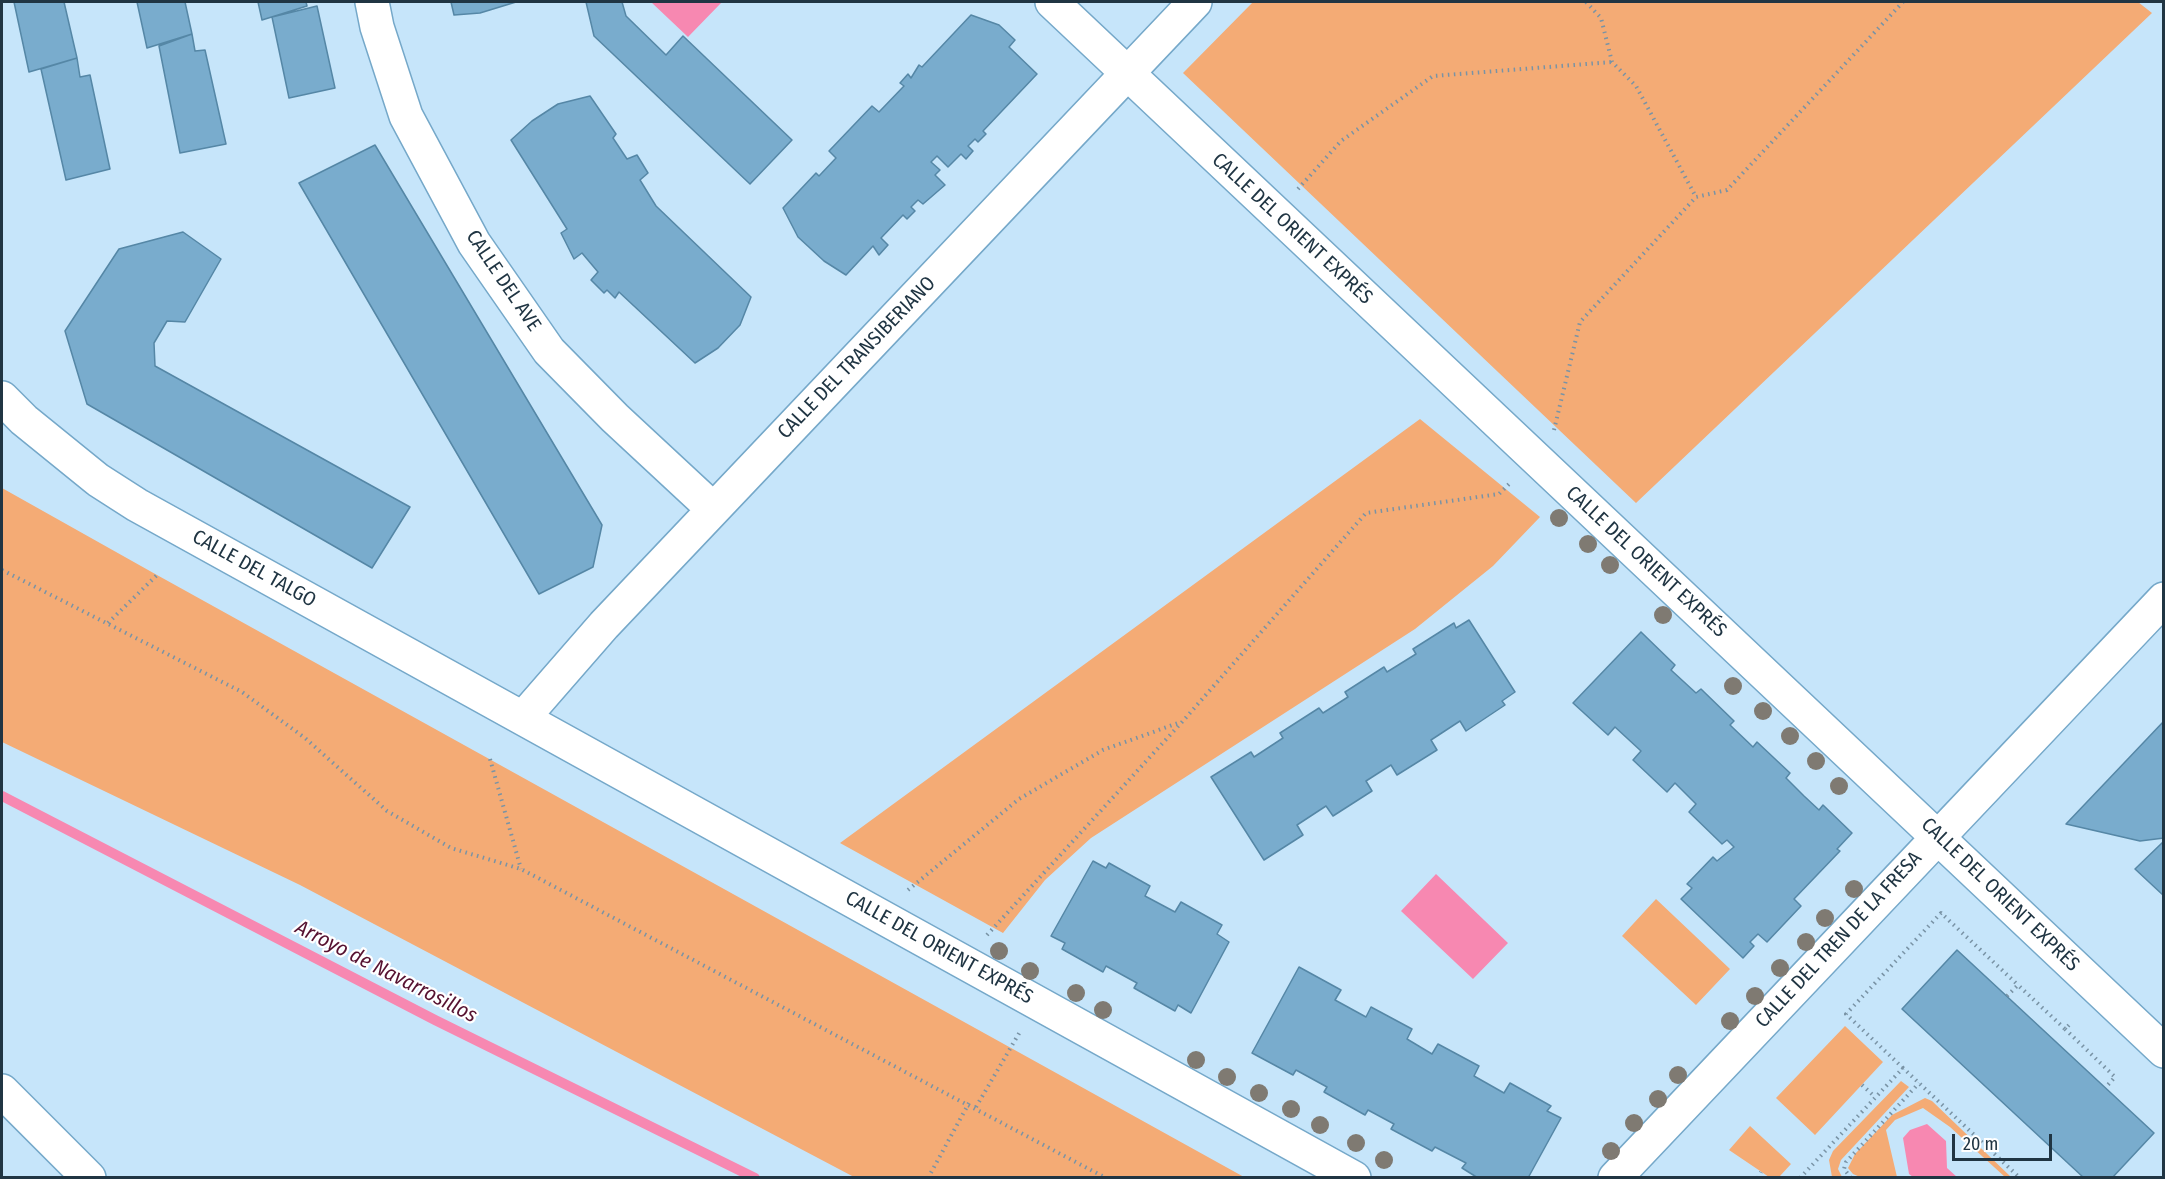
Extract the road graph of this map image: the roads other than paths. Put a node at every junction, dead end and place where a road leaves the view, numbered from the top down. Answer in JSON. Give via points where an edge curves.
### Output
{"nodes":[{"id":1,"x":372,"y":2,"type":"edge"},
{"id":2,"x":1052,"y":2,"type":"edge"},
{"id":3,"x":1195,"y":2,"type":"edge"},
{"id":4,"x":1127,"y":74,"type":"junction"},
{"id":5,"x":2,"y":398,"type":"edge"},
{"id":6,"x":713,"y":509,"type":"junction"},
{"id":7,"x":2163,"y":599,"type":"edge"},
{"id":8,"x":523,"y":718,"type":"junction"},
{"id":9,"x":1937,"y":835,"type":"junction"},
{"id":10,"x":2163,"y":1051,"type":"edge"},
{"id":11,"x":2,"y":1091,"type":"edge"},
{"id":12,"x":92,"y":1176,"type":"edge"},
{"id":13,"x":1354,"y":1178,"type":"edge"},
{"id":14,"x":1616,"y":1178,"type":"edge"}],
"edges":[{"from":1,"to":6,"type":"street","name":"CALLE DEL AVE","via":[[406,116],[474,243],[549,351]]},
{"from":2,"to":4,"type":"street","name":"CALLE DEL ORIENT EXPRÉS"},
{"from":3,"to":4,"type":"street","name":"CALLE DEL TRANSIBERIANO"},
{"from":4,"to":6,"type":"street","name":"CALLE DEL TRANSIBERIANO"},
{"from":4,"to":9,"type":"street","name":"CALLE DEL ORIENT EXPRÉS"},
{"from":5,"to":8,"type":"street","name":"CALLE DEL TALGO","via":[[98,480],[137,505]]},
{"from":6,"to":8,"type":"street","name":"CALLE DEL TRANSIBERIANO","via":[[603,625]]},
{"from":7,"to":9,"type":"street","name":"CALLE DEL TREN DE LA FRESA"},
{"from":8,"to":13,"type":"street","name":"CALLE DEL ORIENT EXPRÉS"},
{"from":9,"to":10,"type":"street","name":"CALLE DEL ORIENT EXPRÉS"},
{"from":9,"to":14,"type":"street","name":"CALLE DEL TREN DE LA FRESA"},
{"from":11,"to":12,"type":"street"}]}
